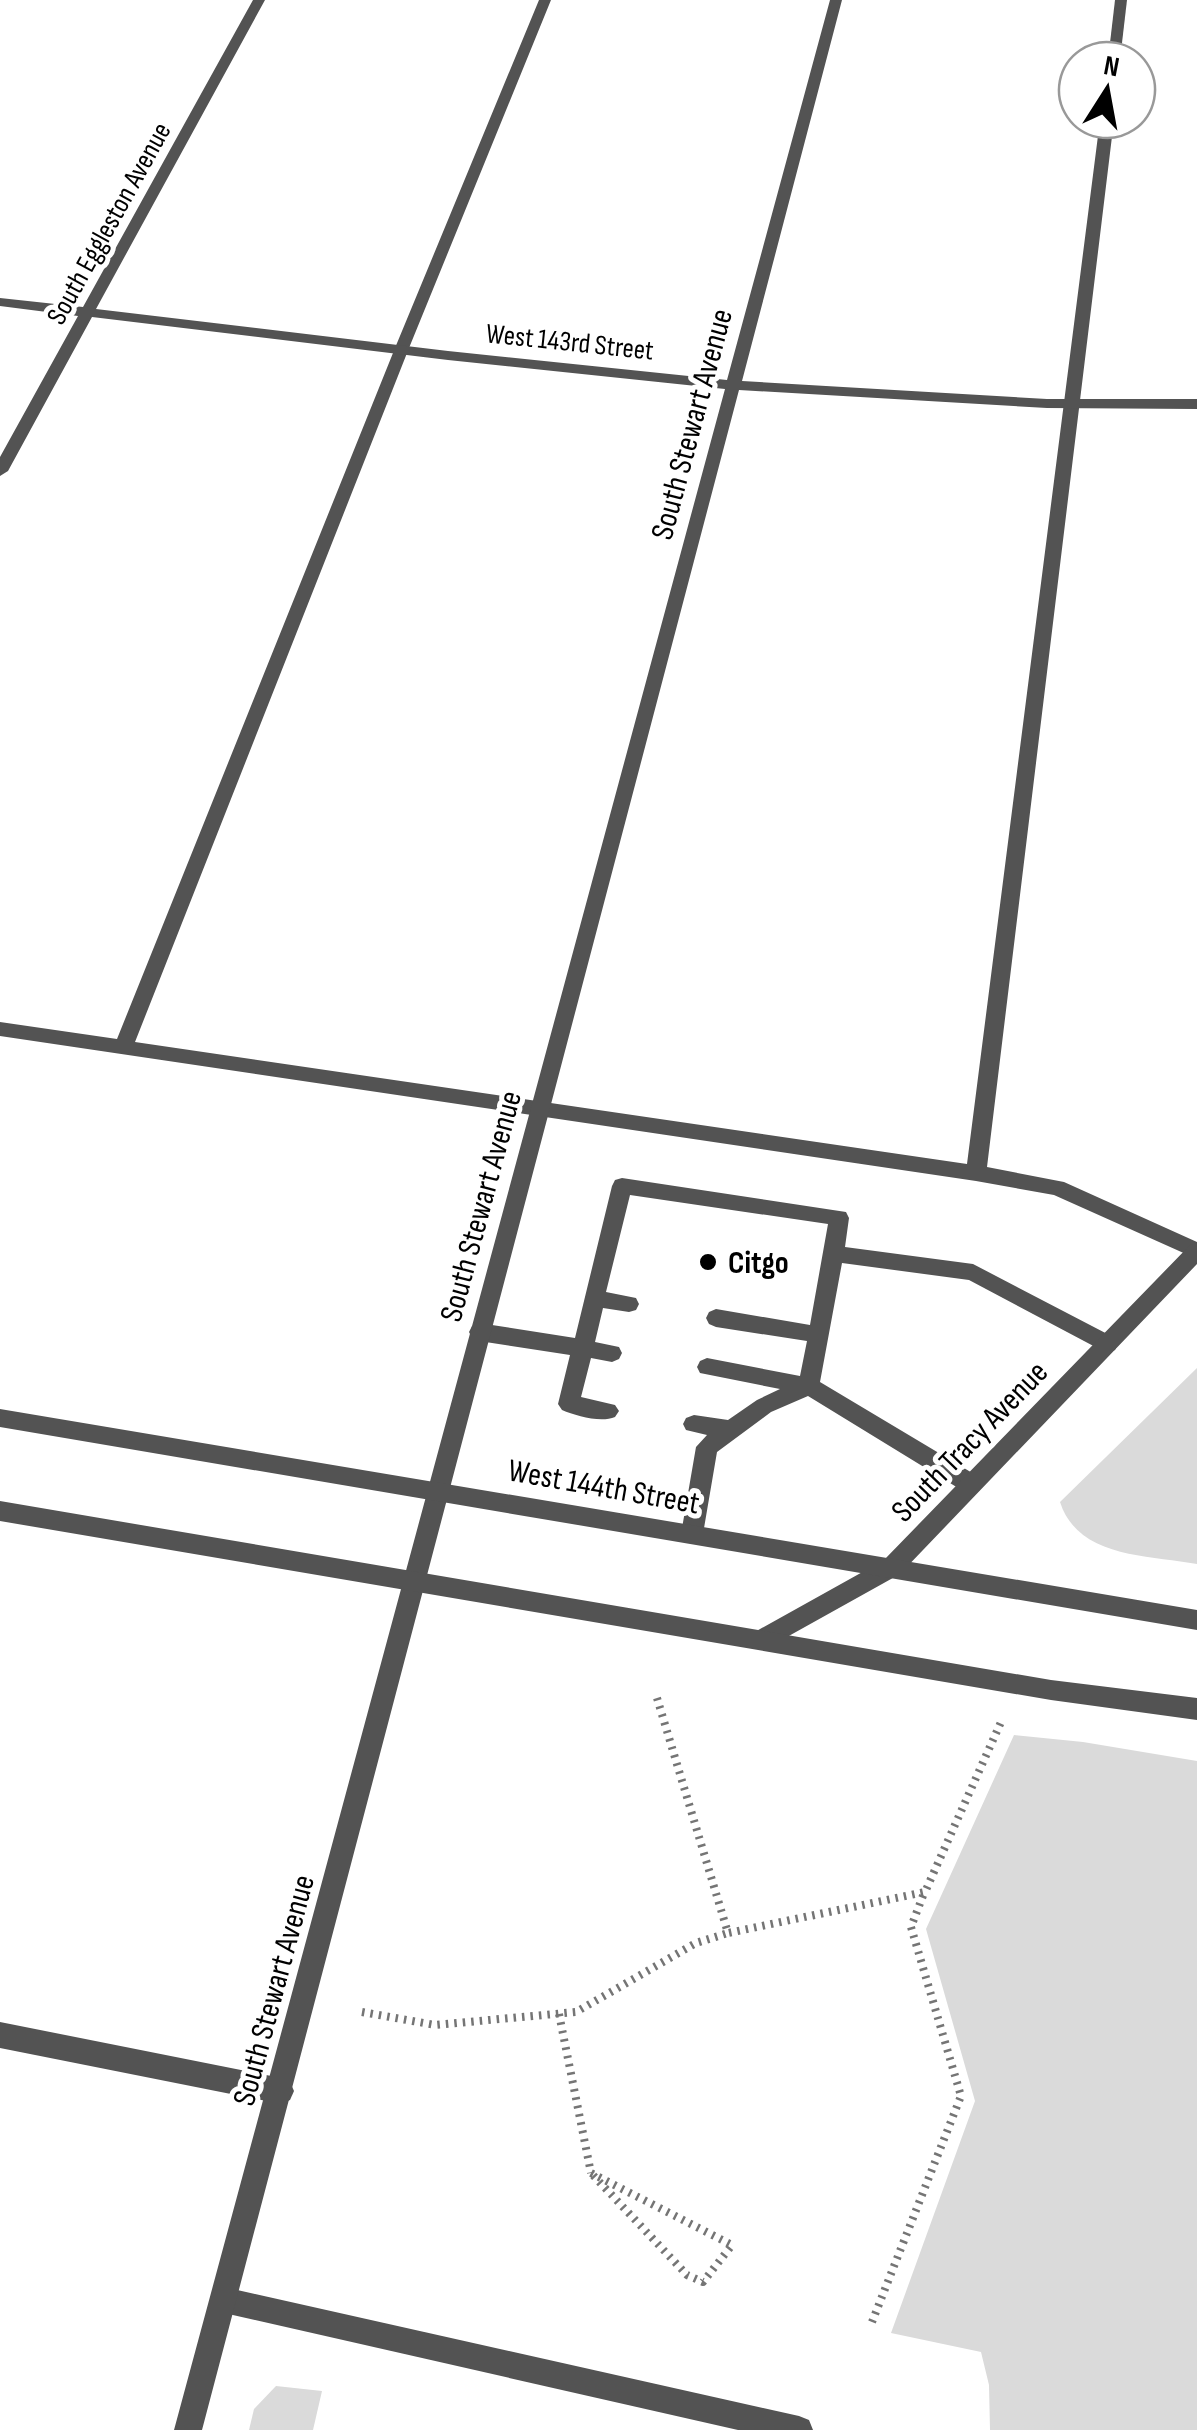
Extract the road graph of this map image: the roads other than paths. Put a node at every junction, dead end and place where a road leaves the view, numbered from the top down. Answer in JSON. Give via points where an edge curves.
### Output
{"nodes":[{"id":1,"x":259,"y":0,"type":"edge"},
{"id":2,"x":545,"y":0,"type":"edge"},
{"id":3,"x":836,"y":0,"type":"edge"},
{"id":4,"x":1121,"y":0,"type":"edge"},
{"id":5,"x":1116,"y":40,"type":"edge"},
{"id":6,"x":1105,"y":140,"type":"edge"},
{"id":7,"x":0,"y":302,"type":"edge"},
{"id":8,"x":88,"y":312,"type":"junction"},
{"id":9,"x":402,"y":348,"type":"junction"},
{"id":10,"x":736,"y":385,"type":"junction"},
{"id":11,"x":1075,"y":404,"type":"junction"},
{"id":12,"x":1197,"y":404,"type":"edge"},
{"id":13,"x":0,"y":471,"type":"edge"},
{"id":14,"x":0,"y":1030,"type":"edge"},
{"id":15,"x":123,"y":1048,"type":"junction"},
{"id":16,"x":540,"y":1109,"type":"junction"},
{"id":17,"x":976,"y":1173,"type":"junction"},
{"id":18,"x":1197,"y":1251,"type":"edge"},
{"id":19,"x":834,"y":1254,"type":"junction"},
{"id":20,"x":596,"y":1299,"type":"junction"},
{"id":21,"x":630,"y":1304,"type":"dead end"},
{"id":22,"x":716,"y":1318,"type":"dead end"},
{"id":23,"x":479,"y":1332,"type":"junction"},
{"id":24,"x":820,"y":1334,"type":"junction"},
{"id":25,"x":1108,"y":1344,"type":"junction"},
{"id":26,"x":583,"y":1348,"type":"junction"},
{"id":27,"x":612,"y":1353,"type":"dead end"},
{"id":28,"x":707,"y":1367,"type":"dead end"},
{"id":29,"x":809,"y":1386,"type":"junction"},
{"id":30,"x":608,"y":1410,"type":"dead end"},
{"id":31,"x":0,"y":1418,"type":"edge"},
{"id":32,"x":694,"y":1424,"type":"dead end"},
{"id":33,"x":731,"y":1430,"type":"junction"},
{"id":34,"x":972,"y":1484,"type":"junction"},
{"id":35,"x":437,"y":1491,"type":"junction"},
{"id":36,"x":0,"y":1512,"type":"edge"},
{"id":37,"x":692,"y":1534,"type":"junction"},
{"id":38,"x":892,"y":1568,"type":"junction"},
{"id":39,"x":412,"y":1582,"type":"junction"},
{"id":40,"x":1197,"y":1620,"type":"edge"},
{"id":41,"x":761,"y":1640,"type":"junction"},
{"id":42,"x":1197,"y":1708,"type":"edge"},
{"id":43,"x":0,"y":2035,"type":"edge"},
{"id":44,"x":281,"y":2090,"type":"junction"},
{"id":45,"x":224,"y":2300,"type":"junction"},
{"id":46,"x":188,"y":2430,"type":"edge"},
{"id":47,"x":799,"y":2430,"type":"edge"}],
"edges":[{"from":1,"to":8,"type":"street","name":"South Eggleston Avenue"},
{"from":2,"to":9,"type":"street"},
{"from":3,"to":10,"type":"street","name":"South Stewart Avenue"},
{"from":4,"to":5,"type":"street"},
{"from":6,"to":11,"type":"street"},
{"from":7,"to":8,"type":"street","name":"West 143rd Street"},
{"from":8,"to":9,"type":"street","name":"West 143rd Street"},
{"from":8,"to":13,"type":"street","name":"South Eggleston Avenue"},
{"from":9,"to":10,"type":"street","name":"West 143rd Street"},
{"from":9,"to":15,"type":"street"},
{"from":10,"to":11,"type":"street","name":"West 143rd Street"},
{"from":10,"to":16,"type":"street","name":"South Stewart Avenue"},
{"from":11,"to":12,"type":"street","name":"West 143rd Street"},
{"from":11,"to":17,"type":"street"},
{"from":14,"to":15,"type":"street"},
{"from":15,"to":16,"type":"street"},
{"from":16,"to":17,"type":"street"},
{"from":16,"to":23,"type":"street","name":"South Stewart Avenue"},
{"from":17,"to":18,"type":"street","via":[[1057,1188]]},
{"from":18,"to":25,"type":"street","name":"South Tracy Avenue"},
{"from":19,"to":20,"type":"street","via":[[839,1218],[622,1186]]},
{"from":19,"to":24,"type":"street"},
{"from":19,"to":25,"type":"street","via":[[974,1272]]},
{"from":20,"to":21,"type":"street"},
{"from":20,"to":26,"type":"street"},
{"from":22,"to":24,"type":"street"},
{"from":23,"to":26,"type":"street"},
{"from":23,"to":35,"type":"street","name":"South Stewart Avenue"},
{"from":24,"to":29,"type":"street"},
{"from":25,"to":34,"type":"street","name":"South Tracy Avenue"},
{"from":26,"to":27,"type":"street"},
{"from":26,"to":30,"type":"street","via":[[569,1404]]},
{"from":28,"to":29,"type":"street"},
{"from":29,"to":33,"type":"street"},
{"from":29,"to":34,"type":"street"},
{"from":31,"to":35,"type":"street","name":"West 144th Street"},
{"from":32,"to":33,"type":"street"},
{"from":33,"to":37,"type":"street","via":[[707,1447]]},
{"from":34,"to":38,"type":"street","name":"South Tracy Avenue"},
{"from":35,"to":37,"type":"street","name":"West 144th Street"},
{"from":35,"to":39,"type":"street","name":"South Stewart Avenue"},
{"from":36,"to":39,"type":"street"},
{"from":37,"to":38,"type":"street","name":"West 144th Street"},
{"from":38,"to":40,"type":"street","name":"West 144th Street"},
{"from":38,"to":41,"type":"street","name":"South Tracy Avenue"},
{"from":39,"to":41,"type":"street"},
{"from":39,"to":44,"type":"street","name":"South Stewart Avenue"},
{"from":41,"to":42,"type":"street"},
{"from":43,"to":44,"type":"street"},
{"from":44,"to":45,"type":"street","name":"South Stewart Avenue"},
{"from":45,"to":46,"type":"street","name":"South Stewart Avenue"},
{"from":45,"to":47,"type":"street"}]}
